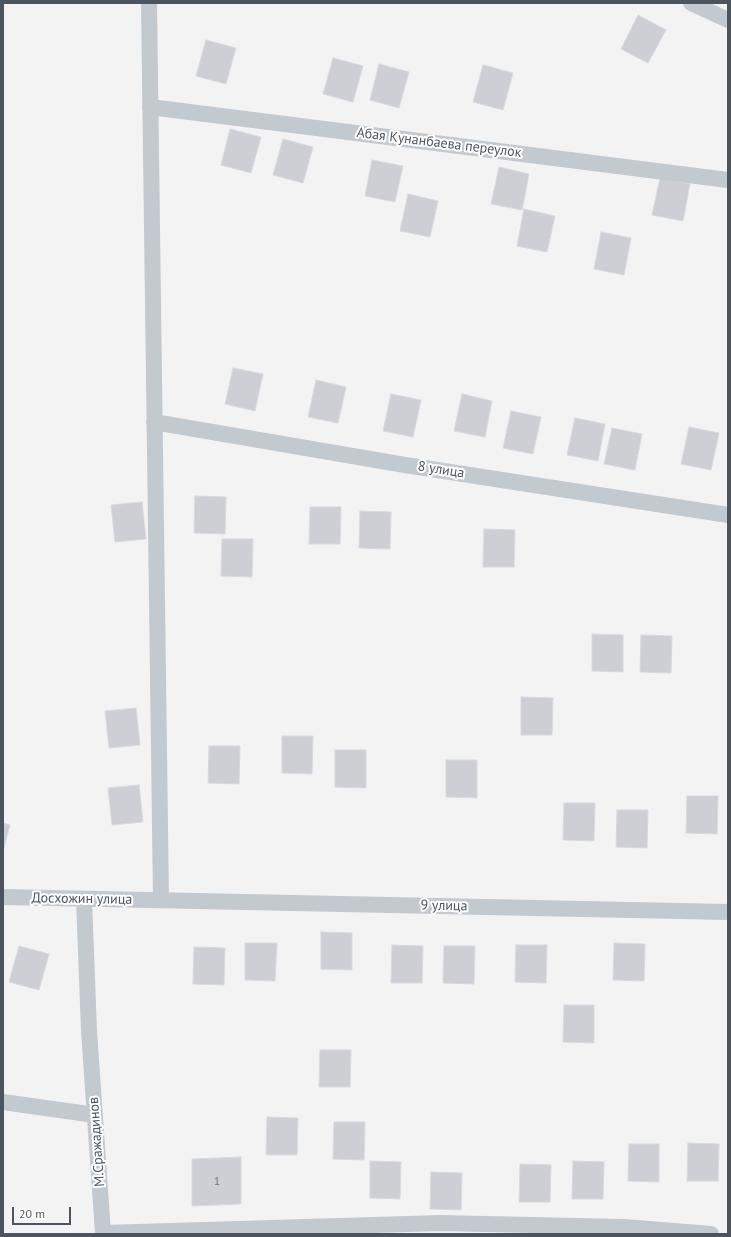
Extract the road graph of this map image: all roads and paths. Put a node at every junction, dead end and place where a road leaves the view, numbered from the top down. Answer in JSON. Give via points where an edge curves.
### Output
{"nodes":[{"id":1,"x":149,"y":3,"type":"edge"},
{"id":2,"x":691,"y":3,"type":"edge"},
{"id":3,"x":728,"y":20,"type":"edge"},
{"id":4,"x":150,"y":107,"type":"junction"},
{"id":5,"x":728,"y":180,"type":"edge"},
{"id":6,"x":154,"y":422,"type":"junction"},
{"id":7,"x":728,"y":516,"type":"edge"},
{"id":8,"x":3,"y":897,"type":"edge"},
{"id":9,"x":84,"y":899,"type":"junction"},
{"id":10,"x":161,"y":900,"type":"junction"},
{"id":11,"x":728,"y":912,"type":"edge"},
{"id":12,"x":3,"y":1102,"type":"edge"},
{"id":13,"x":95,"y":1115,"type":"junction"},
{"id":14,"x":103,"y":1233,"type":"edge"},
{"id":15,"x":711,"y":1234,"type":"edge"}],
"edges":[{"from":1,"to":4,"type":"street"},
{"from":2,"to":3,"type":"street"},
{"from":4,"to":5,"type":"street","name":"Абая Кунанбаева переулок"},
{"from":4,"to":6,"type":"street"},
{"from":6,"to":7,"type":"street","name":"8 улица"},
{"from":6,"to":10,"type":"street"},
{"from":8,"to":9,"type":"street","name":"Досхожин улица"},
{"from":9,"to":10,"type":"street","name":"Досхожин улица"},
{"from":9,"to":13,"type":"street","name":"М.Сражадинов"},
{"from":10,"to":11,"type":"street","name":"9 улица"},
{"from":12,"to":13,"type":"street"},
{"from":13,"to":14,"type":"street","name":"М.Сражадинов"},
{"from":14,"to":15,"type":"street","name":"М.Сражадинов","via":[[441,1223],[624,1227]]}]}
